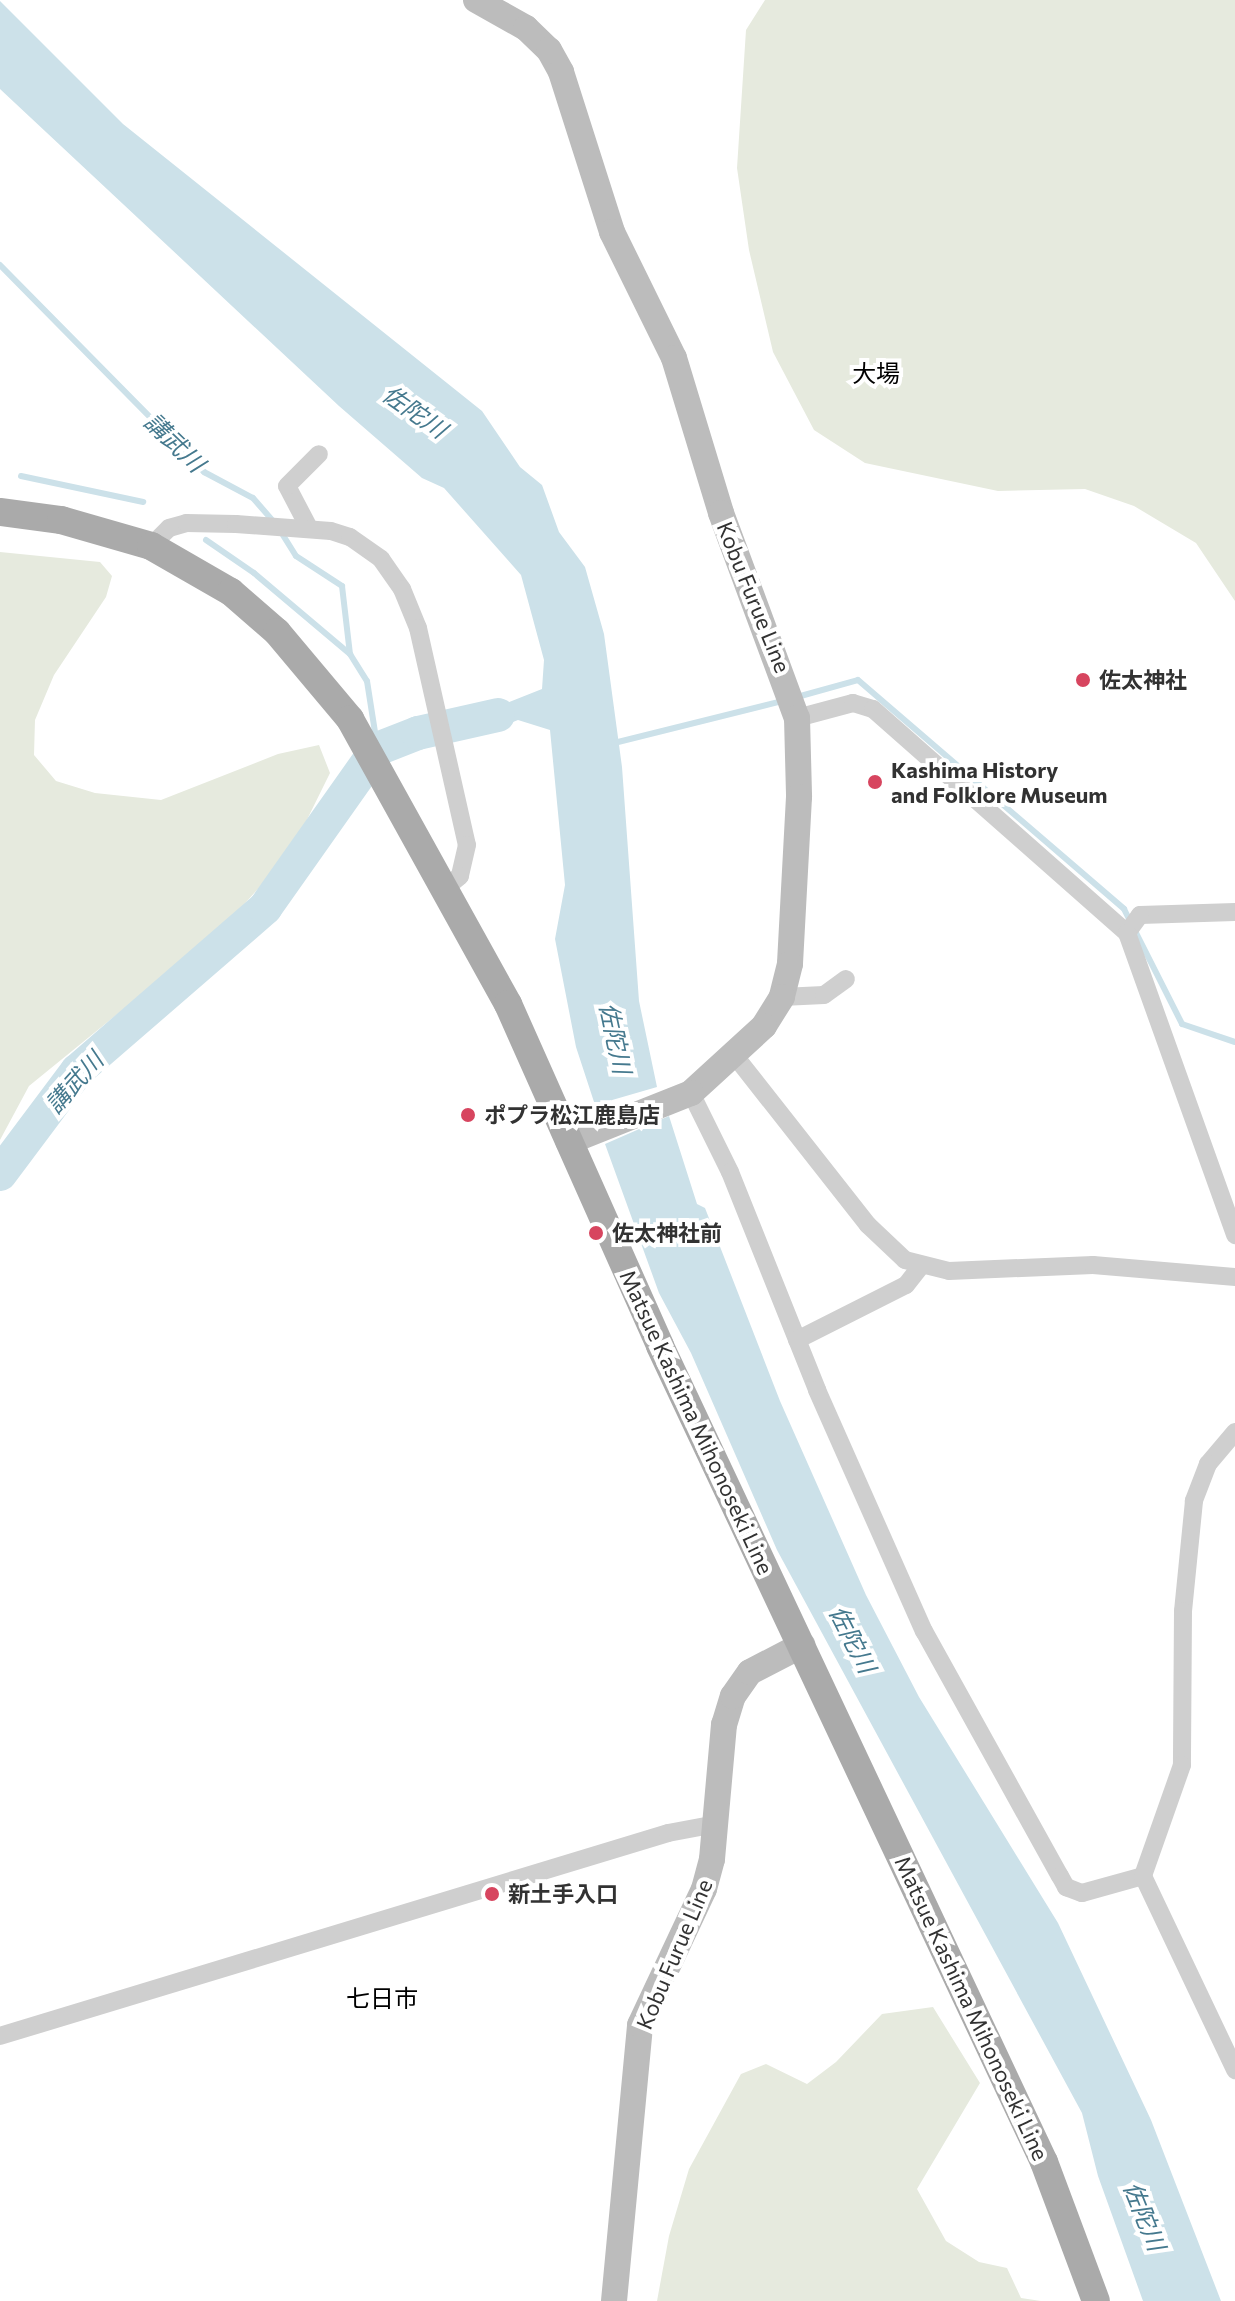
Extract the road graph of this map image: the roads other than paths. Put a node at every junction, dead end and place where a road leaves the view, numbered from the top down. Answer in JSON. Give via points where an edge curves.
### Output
{"nodes":[{"id":1,"x":476,"y":0,"type":"edge"},
{"id":2,"x":319,"y":454,"type":"dead end"},
{"id":3,"x":0,"y":512,"type":"edge"},
{"id":4,"x":309,"y":528,"type":"junction"},
{"id":5,"x":151,"y":546,"type":"junction"},
{"id":6,"x":794,"y":706,"type":"junction"},
{"id":7,"x":447,"y":887,"type":"junction"},
{"id":8,"x":1235,"y":912,"type":"edge"},
{"id":9,"x":1131,"y":927,"type":"junction"},
{"id":10,"x":846,"y":979,"type":"dead end"},
{"id":11,"x":782,"y":997,"type":"junction"},
{"id":12,"x":735,"y":1056,"type":"junction"},
{"id":13,"x":680,"y":1098,"type":"junction"},
{"id":14,"x":580,"y":1136,"type":"junction"},
{"id":15,"x":1235,"y":1235,"type":"edge"},
{"id":16,"x":921,"y":1266,"type":"junction"},
{"id":17,"x":1235,"y":1277,"type":"edge"},
{"id":18,"x":797,"y":1340,"type":"junction"},
{"id":19,"x":1235,"y":1432,"type":"edge"},
{"id":20,"x":802,"y":1645,"type":"junction"},
{"id":21,"x":716,"y":1824,"type":"junction"},
{"id":22,"x":1143,"y":1876,"type":"junction"},
{"id":23,"x":0,"y":2036,"type":"edge"},
{"id":24,"x":1235,"y":2070,"type":"edge"},
{"id":25,"x":614,"y":2301,"type":"edge"},
{"id":26,"x":1096,"y":2301,"type":"edge"}],
"edges":[{"from":1,"to":6,"type":"main road","name":"Kobu Furue Line","via":[[526,28],[549,50],[561,72],[612,232],[674,358],[721,513]]},
{"from":2,"to":4,"type":"street","via":[[287,486]]},
{"from":3,"to":5,"type":"main road","name":"Matsue Kashima Mihonoseki Line","via":[[61,520]]},
{"from":4,"to":5,"type":"street","via":[[186,523],[169,528]]},
{"from":4,"to":7,"type":"street","via":[[350,537],[394,575],[418,628],[468,858]]},
{"from":5,"to":7,"type":"main road","name":"Matsue Kashima Mihonoseki Line","via":[[231,592],[277,632],[350,719]]},
{"from":6,"to":9,"type":"street","via":[[853,703],[873,709]]},
{"from":6,"to":11,"type":"main road","name":"Kobu Furue Line","via":[[799,797],[790,964]]},
{"from":7,"to":14,"type":"main road","name":"Matsue Kashima Mihonoseki Line"},
{"from":8,"to":9,"type":"street","via":[[1140,915]]},
{"from":9,"to":15,"type":"street"},
{"from":10,"to":11,"type":"street","via":[[824,995]]},
{"from":11,"to":12,"type":"main road","name":"Kobu Furue Line"},
{"from":12,"to":13,"type":"main road","name":"Kobu Furue Line"},
{"from":12,"to":16,"type":"street","via":[[890,1250]]},
{"from":13,"to":14,"type":"main road","name":"Kobu Furue Line"},
{"from":13,"to":18,"type":"street","via":[[730,1172]]},
{"from":14,"to":20,"type":"main road","name":"Matsue Kashima Mihonoseki Line"},
{"from":16,"to":17,"type":"street","via":[[1019,1271],[1093,1265]]},
{"from":16,"to":18,"type":"street","via":[[906,1285]]},
{"from":18,"to":22,"type":"street","via":[[924,1631],[1066,1887],[1090,1893]]},
{"from":19,"to":22,"type":"street","via":[[1208,1464],[1194,1501],[1183,1611],[1182,1765]]},
{"from":20,"to":21,"type":"main road","name":"Kobu Furue Line","via":[[750,1672],[733,1696],[724,1725]]},
{"from":20,"to":26,"type":"main road","name":"Matsue Kashima Mihonoseki Line","via":[[1044,2162]]},
{"from":21,"to":23,"type":"street","via":[[668,1833]]},
{"from":21,"to":25,"type":"main road","name":"Kobu Furue Line","via":[[704,1889],[640,2025]]},
{"from":22,"to":24,"type":"street"}]}
